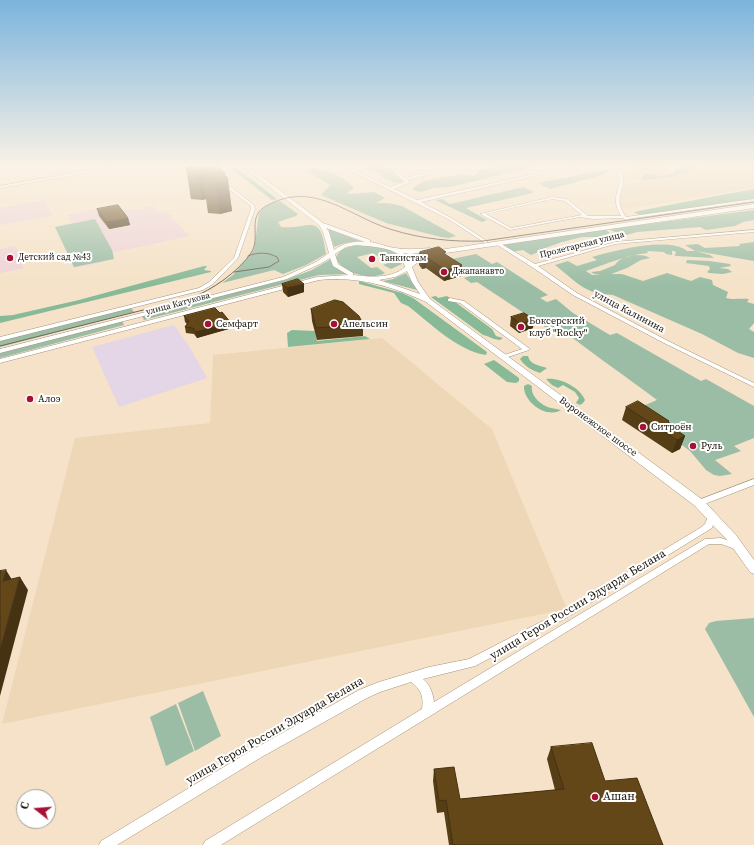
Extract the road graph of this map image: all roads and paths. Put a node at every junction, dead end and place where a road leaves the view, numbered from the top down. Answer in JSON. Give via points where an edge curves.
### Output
{"nodes":[{"id":1,"x":252,"y":205,"type":"edge"},
{"id":2,"x":296,"y":205,"type":"edge"},
{"id":3,"x":424,"y":205,"type":"edge"},
{"id":4,"x":519,"y":205,"type":"edge"},
{"id":5,"x":573,"y":205,"type":"edge"},
{"id":6,"x":619,"y":205,"type":"edge"},
{"id":7,"x":717,"y":205,"type":"edge"},
{"id":8,"x":750,"y":205,"type":"edge"},
{"id":9,"x":751,"y":205,"type":"edge"},
{"id":10,"x":586,"y":216,"type":"junction"},
{"id":11,"x":626,"y":219,"type":"junction"},
{"id":12,"x":321,"y":224,"type":"junction"},
{"id":13,"x":754,"y":231,"type":"edge"},
{"id":14,"x":348,"y":234,"type":"junction"},
{"id":15,"x":485,"y":242,"type":"junction"},
{"id":16,"x":498,"y":244,"type":"junction"},
{"id":17,"x":379,"y":245,"type":"junction"},
{"id":18,"x":449,"y":247,"type":"junction"},
{"id":19,"x":389,"y":248,"type":"junction"},
{"id":20,"x":332,"y":255,"type":"junction"},
{"id":21,"x":534,"y":266,"type":"junction"},
{"id":22,"x":408,"y":267,"type":"junction"},
{"id":23,"x":362,"y":278,"type":"junction"},
{"id":24,"x":450,"y":300,"type":"dead end"},
{"id":25,"x":428,"y":301,"type":"junction"},
{"id":26,"x":124,"y":319,"type":"junction"},
{"id":27,"x":125,"y":328,"type":"junction"},
{"id":28,"x":0,"y":339,"type":"edge"},
{"id":29,"x":0,"y":351,"type":"edge"},
{"id":30,"x":503,"y":357,"type":"junction"},
{"id":31,"x":0,"y":361,"type":"edge"},
{"id":32,"x":754,"y":385,"type":"edge"},
{"id":33,"x":754,"y":482,"type":"edge"},
{"id":34,"x":699,"y":503,"type":"junction"},
{"id":35,"x":712,"y":516,"type":"junction"},
{"id":36,"x":738,"y":547,"type":"junction"},
{"id":37,"x":754,"y":569,"type":"edge"},
{"id":38,"x":412,"y":677,"type":"junction"},
{"id":39,"x":427,"y":712,"type":"junction"},
{"id":40,"x":105,"y":845,"type":"edge"},
{"id":41,"x":209,"y":845,"type":"edge"}],
"edges":[{"from":1,"to":28,"type":"street","via":[[238,255],[211,283],[201,289]]},
{"from":2,"to":12,"type":"main road"},
{"from":3,"to":15,"type":"street"},
{"from":4,"to":10,"type":"street","via":[[482,214],[510,229]]},
{"from":5,"to":10,"type":"street"},
{"from":6,"to":11,"type":"street"},
{"from":7,"to":11,"type":"street"},
{"from":8,"to":11,"type":"main road"},
{"from":9,"to":16,"type":"main road"},
{"from":10,"to":11,"type":"street"},
{"from":11,"to":15,"type":"main road"},
{"from":12,"to":14,"type":"main road"},
{"from":12,"to":20,"type":"main road","via":[[326,232]]},
{"from":13,"to":21,"type":"street","name":"Пролетарская улица","via":[[615,243]]},
{"from":14,"to":17,"type":"main road"},
{"from":14,"to":18,"type":"main road","via":[[357,234],[410,249]]},
{"from":15,"to":18,"type":"main road"},
{"from":16,"to":21,"type":"street","name":"улица Калинина"},
{"from":16,"to":22,"type":"main road","via":[[431,253]]},
{"from":17,"to":19,"type":"main road"},
{"from":17,"to":20,"type":"main road","name":"улица Катукова","via":[[349,244]]},
{"from":18,"to":19,"type":"main road","via":[[410,252]]},
{"from":19,"to":22,"type":"main road","via":[[404,256]]},
{"from":20,"to":23,"type":"main road","via":[[335,265]]},
{"from":20,"to":26,"type":"main road","name":"улица Катукова","via":[[285,278]]},
{"from":21,"to":32,"type":"street","name":"улица Калинина","via":[[575,294]]},
{"from":22,"to":23,"type":"main road","via":[[402,273],[392,276]]},
{"from":22,"to":25,"type":"main road"},
{"from":23,"to":25,"type":"main road","via":[[413,293]]},
{"from":23,"to":27,"type":"main road","name":"улица Катукова","via":[[319,278]]},
{"from":24,"to":30,"type":"street","via":[[462,302],[527,349]]},
{"from":25,"to":30,"type":"main road","name":"Воронежское шоссе"},
{"from":26,"to":27,"type":"main road","via":[[131,322]]},
{"from":26,"to":29,"type":"main road","name":"улица Катукова"},
{"from":27,"to":31,"type":"main road","name":"улица Катукова"},
{"from":30,"to":34,"type":"main road","name":"Воронежское шоссе"},
{"from":33,"to":34,"type":"street"},
{"from":34,"to":35,"type":"main road","name":"Воронежское шоссе"},
{"from":35,"to":36,"type":"main road","name":"Воронежское шоссе"},
{"from":35,"to":38,"type":"street","name":"улица Героя России Эдуарда Белана","via":[[708,526],[703,530],[563,615],[471,663]]},
{"from":36,"to":37,"type":"main road","name":"Воронежское шоссе"},
{"from":36,"to":39,"type":"street","name":"улица Героя России Эдуарда Белана","via":[[721,540],[708,541]]},
{"from":38,"to":39,"type":"street","via":[[419,680],[426,690],[429,703]]},
{"from":38,"to":40,"type":"street","name":"улица Героя России Эдуарда Белана","via":[[380,687],[331,711]]},
{"from":39,"to":41,"type":"street","name":"улица Героя России Эдуарда Белана"}]}
